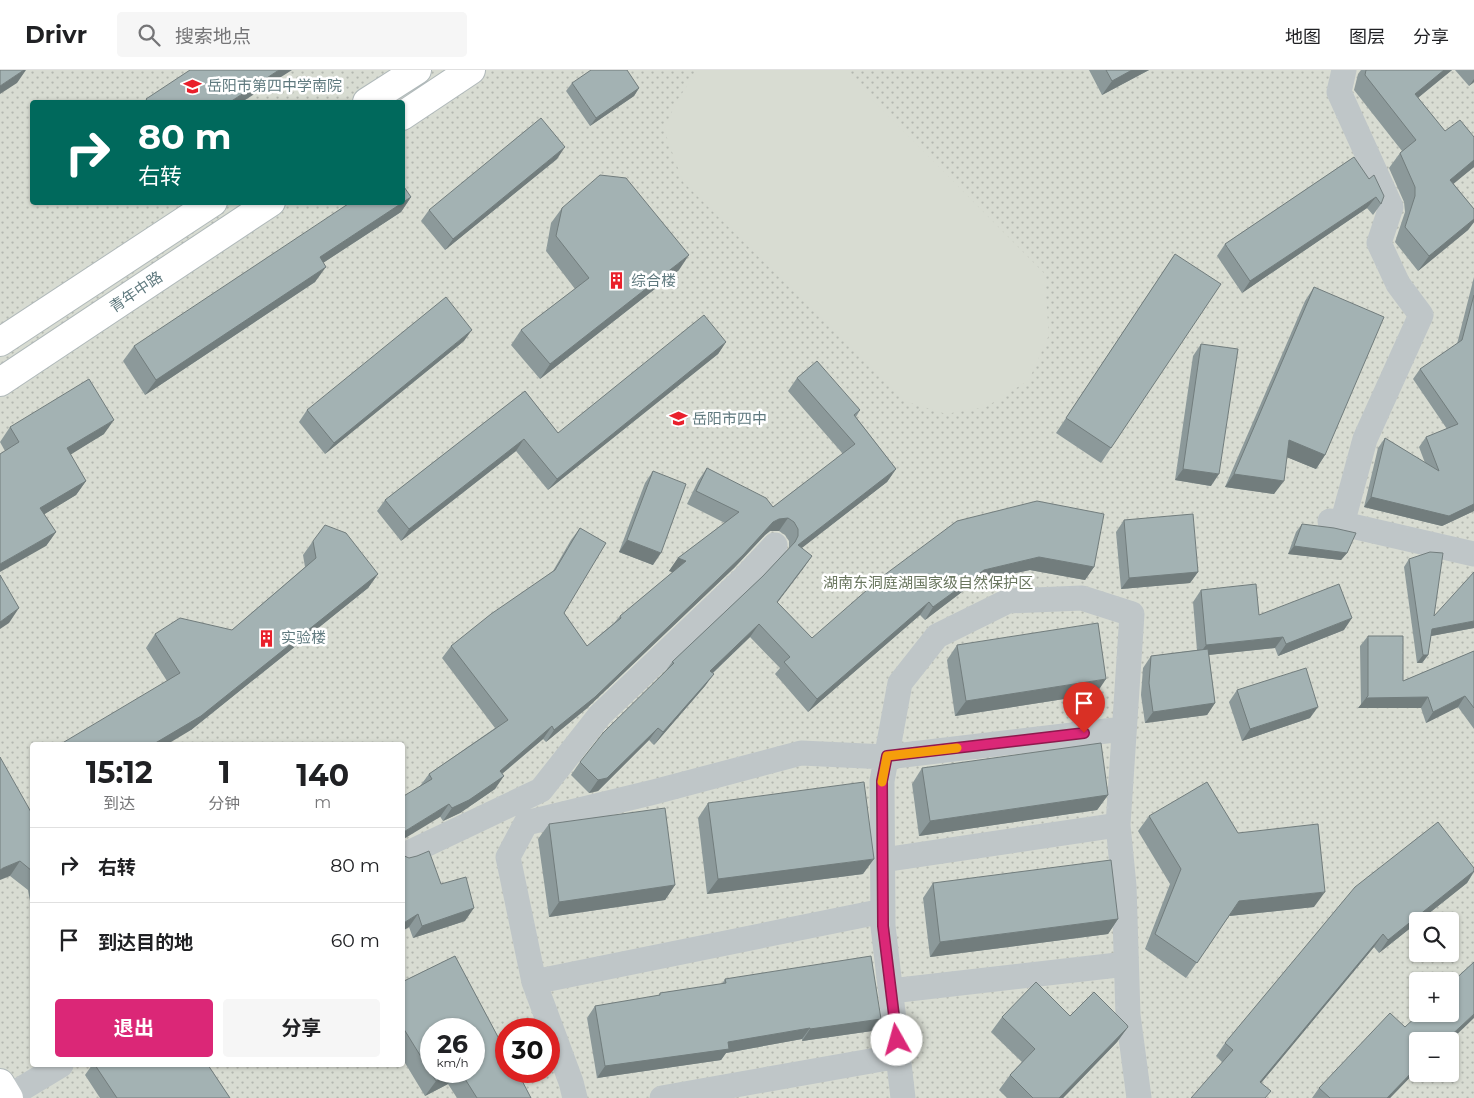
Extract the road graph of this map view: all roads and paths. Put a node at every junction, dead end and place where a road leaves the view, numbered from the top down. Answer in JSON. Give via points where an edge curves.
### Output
{"nodes":[{"id":1,"x":417,"y":70,"type":"edge"},
{"id":2,"x":471,"y":70,"type":"edge"},
{"id":3,"x":1344,"y":70,"type":"edge"},
{"id":4,"x":370,"y":100,"type":"edge"},
{"id":5,"x":405,"y":114,"type":"edge"},
{"id":6,"x":208,"y":205,"type":"edge"},
{"id":7,"x":266,"y":205,"type":"edge"},
{"id":8,"x":0,"y":342,"type":"edge"},
{"id":9,"x":0,"y":382,"type":"edge"},
{"id":10,"x":775,"y":545,"type":"dead end"},
{"id":11,"x":1471,"y":548,"type":"edge"},
{"id":12,"x":1123,"y":729,"type":"junction"},
{"id":13,"x":887,"y":756,"type":"junction"},
{"id":14,"x":1118,"y":825,"type":"junction"},
{"id":15,"x":405,"y":855,"type":"edge"},
{"id":16,"x":883,"y":860,"type":"junction"},
{"id":17,"x":883,"y":911,"type":"junction"},
{"id":18,"x":1126,"y":964,"type":"junction"},
{"id":19,"x":534,"y":982,"type":"junction"},
{"id":20,"x":891,"y":990,"type":"junction"},
{"id":21,"x":899,"y":1056,"type":"junction"},
{"id":22,"x":57,"y":1067,"type":"edge"},
{"id":23,"x":6,"y":1093,"type":"edge"},
{"id":24,"x":575,"y":1098,"type":"edge"},
{"id":25,"x":662,"y":1098,"type":"edge"},
{"id":26,"x":903,"y":1098,"type":"edge"},
{"id":27,"x":1139,"y":1098,"type":"edge"}],
"edges":[{"from":1,"to":4,"type":"main road"},
{"from":2,"to":5,"type":"main road"},
{"from":3,"to":11,"type":"street","via":[[1339,92],[1391,207],[1379,243],[1398,284],[1420,315],[1365,438],[1336,523]]},
{"from":6,"to":8,"type":"main road"},
{"from":7,"to":9,"type":"main road","name":"青年中路"},
{"from":10,"to":15,"type":"street","via":[[600,715],[541,790]]},
{"from":12,"to":13,"type":"street"},
{"from":12,"to":13,"type":"street","via":[[1132,614],[1082,598],[1008,601],[937,636],[900,683]]},
{"from":12,"to":14,"type":"street"},
{"from":13,"to":16,"type":"street","via":[[882,781]]},
{"from":13,"to":19,"type":"street","via":[[801,753],[526,823],[508,857]]},
{"from":14,"to":16,"type":"street"},
{"from":14,"to":18,"type":"street"},
{"from":16,"to":17,"type":"street"},
{"from":17,"to":19,"type":"street"},
{"from":17,"to":20,"type":"street"},
{"from":18,"to":20,"type":"street"},
{"from":18,"to":27,"type":"street","via":[[1128,1015]]},
{"from":19,"to":24,"type":"street"},
{"from":20,"to":21,"type":"street"},
{"from":21,"to":25,"type":"street"},
{"from":21,"to":26,"type":"street"},
{"from":22,"to":23,"type":"street"}]}
